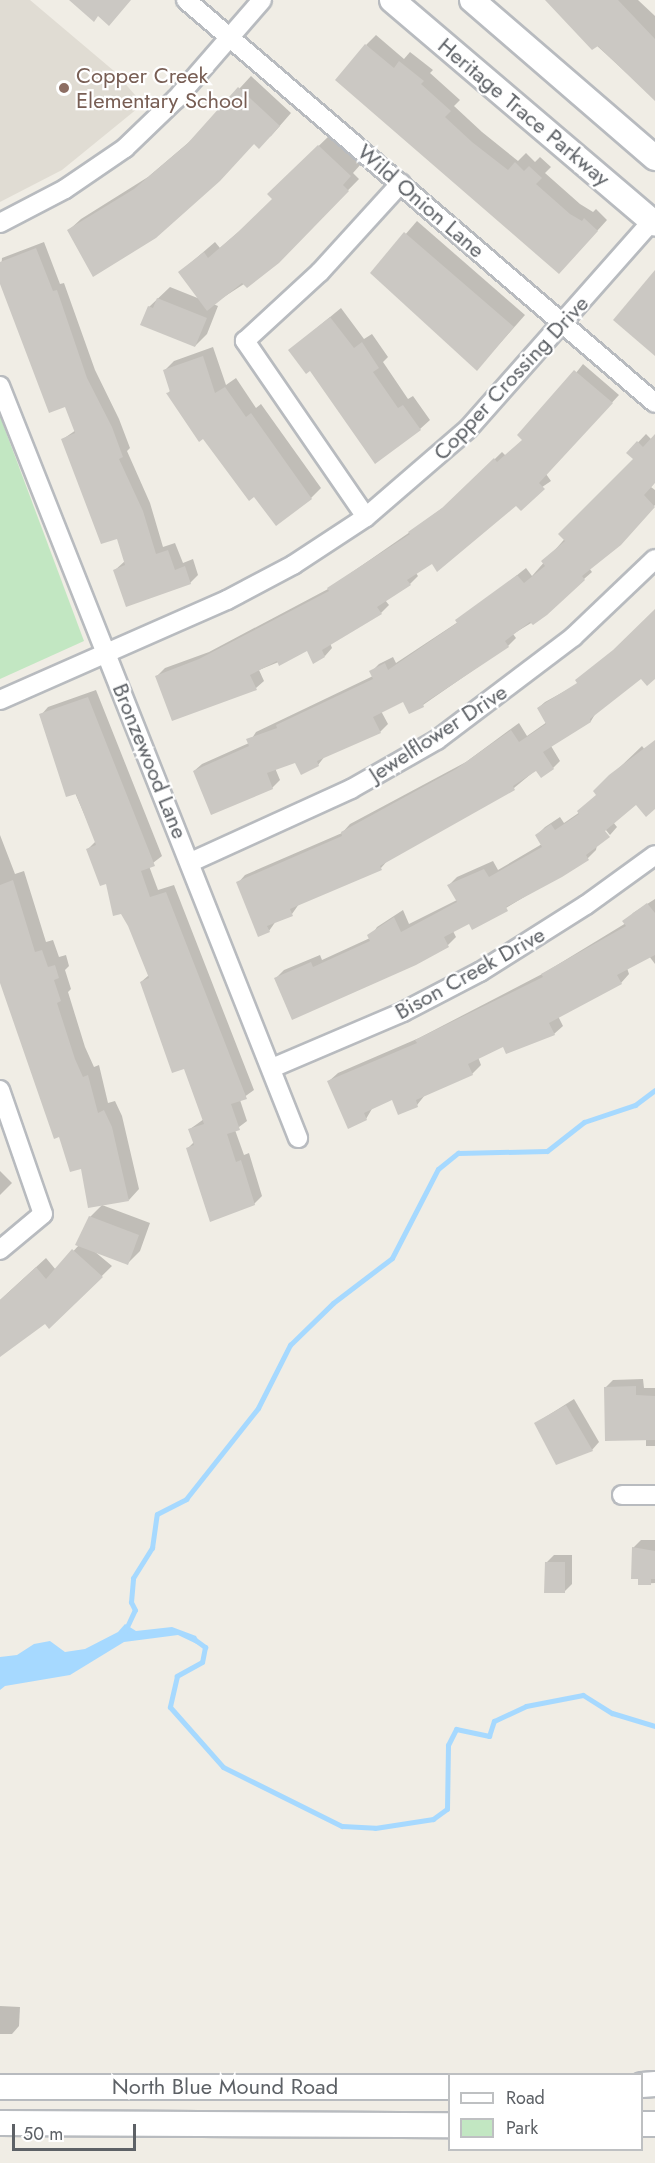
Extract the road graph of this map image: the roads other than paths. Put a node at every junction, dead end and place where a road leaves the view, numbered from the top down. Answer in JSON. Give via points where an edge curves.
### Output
{"nodes":[{"id":1,"x":186,"y":0,"type":"edge"},
{"id":2,"x":262,"y":0,"type":"edge"},
{"id":3,"x":392,"y":0,"type":"edge"},
{"id":4,"x":472,"y":0,"type":"edge"},
{"id":5,"x":230,"y":38,"type":"junction"},
{"id":6,"x":655,"y":158,"type":"edge"},
{"id":7,"x":401,"y":183,"type":"junction"},
{"id":8,"x":654,"y":221,"type":"edge"},
{"id":9,"x":0,"y":223,"type":"edge"},
{"id":10,"x":564,"y":325,"type":"junction"},
{"id":11,"x":0,"y":386,"type":"edge"},
{"id":12,"x":655,"y":403,"type":"edge"},
{"id":13,"x":366,"y":517,"type":"junction"},
{"id":14,"x":655,"y":559,"type":"edge"},
{"id":15,"x":107,"y":654,"type":"junction"},
{"id":16,"x":0,"y":700,"type":"edge"},
{"id":17,"x":655,"y":855,"type":"edge"},
{"id":18,"x":191,"y":862,"type":"junction"},
{"id":19,"x":272,"y":1068,"type":"junction"},
{"id":20,"x":0,"y":1090,"type":"edge"},
{"id":21,"x":298,"y":1138,"type":"dead end"},
{"id":22,"x":0,"y":1250,"type":"edge"},
{"id":23,"x":622,"y":1495,"type":"dead end"},
{"id":24,"x":655,"y":1495,"type":"edge"},
{"id":25,"x":0,"y":2087,"type":"edge"},
{"id":26,"x":448,"y":2087,"type":"edge"},
{"id":27,"x":0,"y":2123,"type":"edge"},
{"id":28,"x":448,"y":2125,"type":"edge"}],
"edges":[{"from":1,"to":5,"type":"street","name":"Wild Onion Lane"},
{"from":2,"to":5,"type":"street"},
{"from":3,"to":8,"type":"main road","name":"Heritage Trace Parkway"},
{"from":4,"to":6,"type":"main road"},
{"from":5,"to":7,"type":"street","name":"Wild Onion Lane"},
{"from":5,"to":9,"type":"street","via":[[125,148],[65,189]]},
{"from":7,"to":10,"type":"street","name":"Wild Onion Lane"},
{"from":7,"to":13,"type":"street","via":[[320,272],[245,341]]},
{"from":8,"to":10,"type":"street","name":"Copper Crossing Drive"},
{"from":10,"to":12,"type":"street","name":"Wild Onion Lane"},
{"from":10,"to":13,"type":"street","name":"Copper Crossing Drive","via":[[468,429]]},
{"from":11,"to":15,"type":"street","name":"Bronzewood Lane"},
{"from":13,"to":15,"type":"street","name":"Copper Crossing Drive","via":[[255,586]]},
{"from":14,"to":18,"type":"street","name":"Jewelflower Drive","via":[[573,637],[437,740],[334,798]]},
{"from":15,"to":16,"type":"street","name":"Copper Crossing Drive"},
{"from":15,"to":18,"type":"street","name":"Bronzewood Lane"},
{"from":17,"to":19,"type":"street","name":"Bison Creek Drive","via":[[586,905],[480,972],[403,1012]]},
{"from":18,"to":19,"type":"street","name":"Bronzewood Lane"},
{"from":19,"to":21,"type":"street","name":"Bronzewood Lane"},
{"from":20,"to":22,"type":"street","via":[[42,1214]]},
{"from":23,"to":24,"type":"street"},
{"from":25,"to":26,"type":"main road","name":"North Blue Mound Road"},
{"from":27,"to":28,"type":"main road","name":"North Blue Mound Road"}]}
